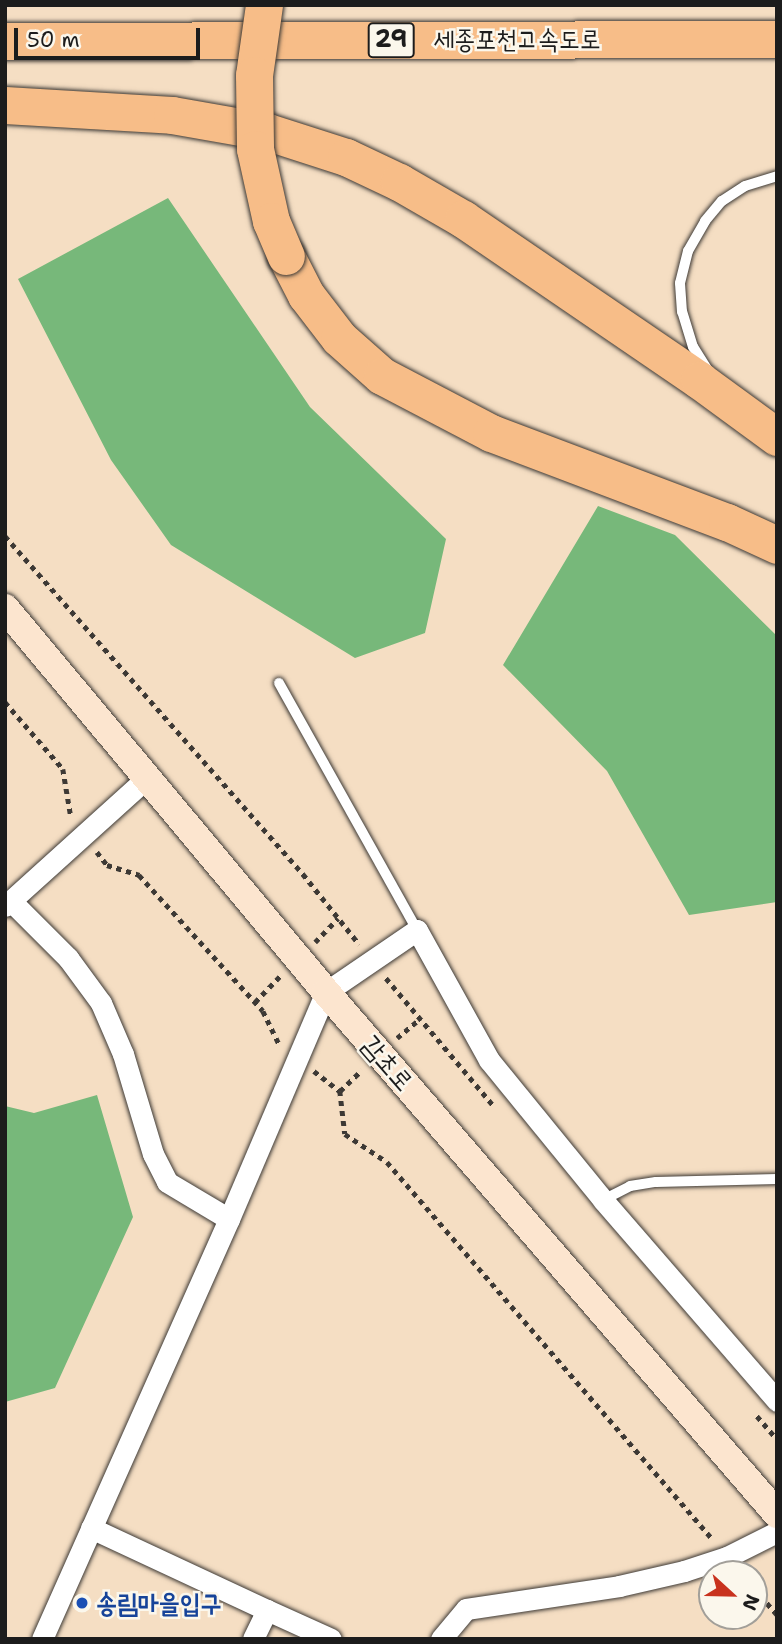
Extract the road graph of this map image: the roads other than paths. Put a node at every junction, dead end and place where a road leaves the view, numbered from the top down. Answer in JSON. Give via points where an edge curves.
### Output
{"nodes":[{"id":1,"x":264,"y":5,"type":"edge"},
{"id":2,"x":777,"y":39,"type":"edge"},
{"id":3,"x":5,"y":41,"type":"edge"},
{"id":4,"x":5,"y":105,"type":"edge"},
{"id":5,"x":777,"y":176,"type":"edge"},
{"id":6,"x":737,"y":406,"type":"junction"},
{"id":7,"x":777,"y":437,"type":"edge"},
{"id":8,"x":777,"y":545,"type":"edge"},
{"id":9,"x":5,"y":608,"type":"edge"},
{"id":10,"x":279,"y":683,"type":"dead end"},
{"id":11,"x":148,"y":777,"type":"junction"},
{"id":12,"x":8,"y":903,"type":"edge"},
{"id":13,"x":417,"y":930,"type":"junction"},
{"id":14,"x":326,"y":992,"type":"junction"},
{"id":15,"x":777,"y":1179,"type":"edge"},
{"id":16,"x":603,"y":1200,"type":"junction"},
{"id":17,"x":229,"y":1219,"type":"junction"},
{"id":18,"x":777,"y":1401,"type":"edge"},
{"id":19,"x":777,"y":1514,"type":"edge"},
{"id":20,"x":91,"y":1528,"type":"junction"},
{"id":21,"x":777,"y":1532,"type":"edge"},
{"id":22,"x":267,"y":1610,"type":"junction"},
{"id":23,"x":42,"y":1639,"type":"edge"},
{"id":24,"x":253,"y":1639,"type":"edge"},
{"id":25,"x":331,"y":1639,"type":"edge"},
{"id":26,"x":441,"y":1639,"type":"edge"}],
"edges":[{"from":1,"to":8,"type":"highway","bridge":true,"via":[[254,75],[256,149],[271,221],[306,295],[339,338],[382,376],[491,433]]},
{"from":2,"to":3,"type":"highway","name":"세종포천고속도로","number":"29"},
{"from":4,"to":6,"type":"highway","via":[[172,115],[268,132],[346,157],[463,219]]},
{"from":5,"to":6,"type":"lane","via":[[745,186],[722,201],[688,251],[680,283],[682,312],[693,347]]},
{"from":6,"to":7,"type":"highway"},
{"from":9,"to":11,"type":"main road","name":"감초로"},
{"from":10,"to":13,"type":"lane"},
{"from":11,"to":12,"type":"street"},
{"from":11,"to":14,"type":"main road","name":"감초로"},
{"from":12,"to":17,"type":"street","via":[[68,958],[101,1003],[167,1182]]},
{"from":13,"to":14,"type":"street"},
{"from":13,"to":16,"type":"street","via":[[489,1060]]},
{"from":14,"to":17,"type":"street"},
{"from":14,"to":19,"type":"main road","name":"감초로"},
{"from":15,"to":16,"type":"lane","via":[[656,1182],[630,1186]]},
{"from":16,"to":18,"type":"street"},
{"from":17,"to":20,"type":"street"},
{"from":20,"to":22,"type":"street"},
{"from":20,"to":23,"type":"street"},
{"from":21,"to":26,"type":"street","via":[[727,1557],[684,1571],[619,1586],[466,1609]]},
{"from":22,"to":24,"type":"street"},
{"from":22,"to":25,"type":"street"}]}
